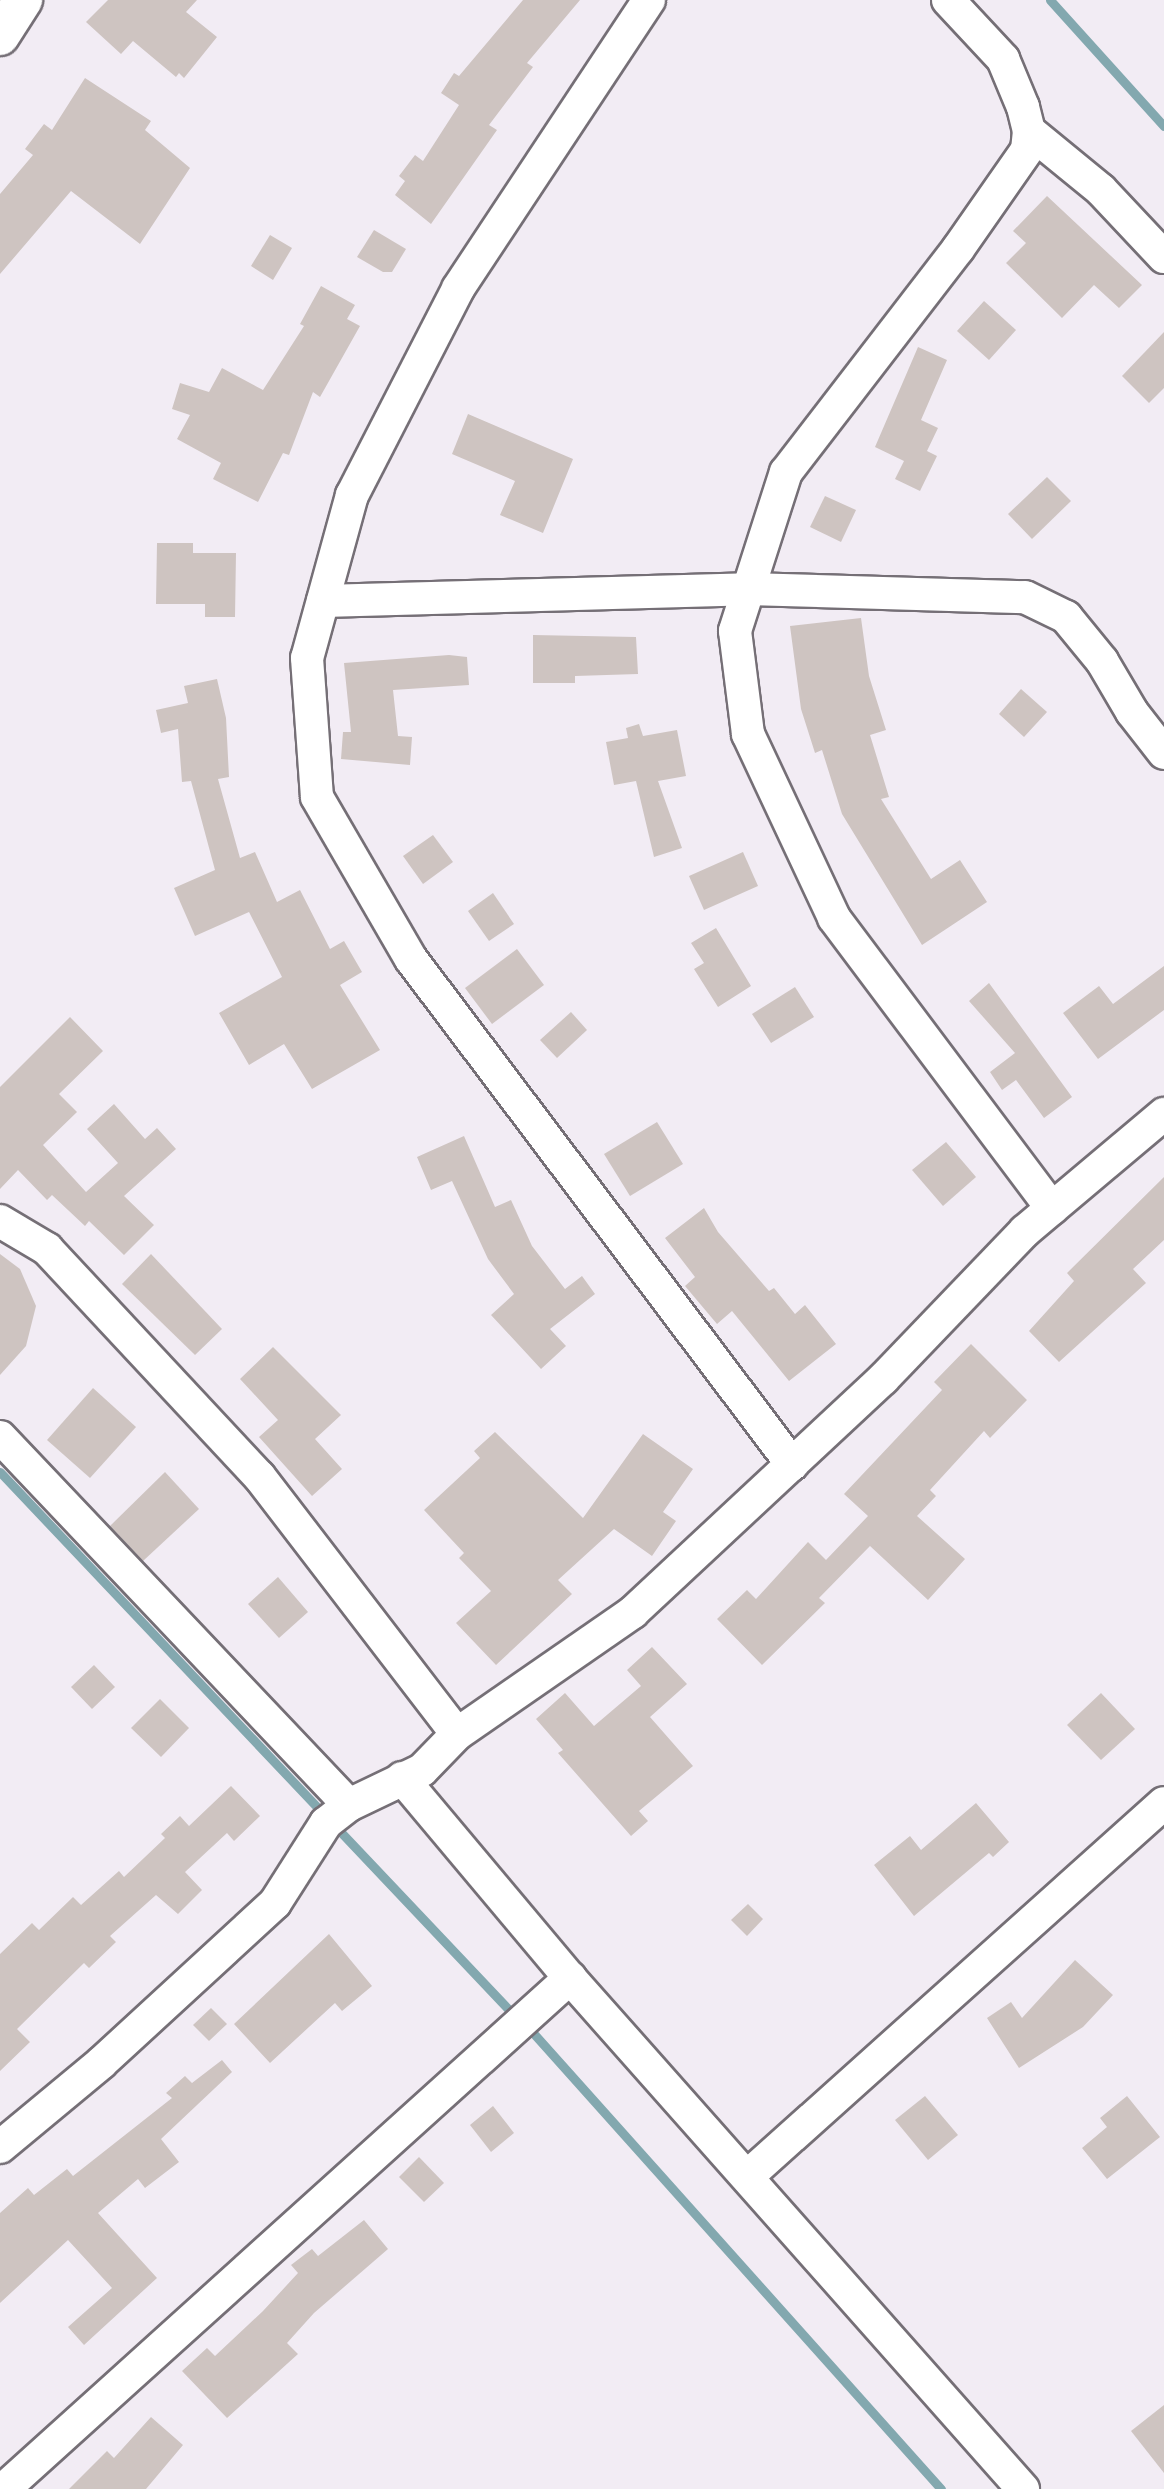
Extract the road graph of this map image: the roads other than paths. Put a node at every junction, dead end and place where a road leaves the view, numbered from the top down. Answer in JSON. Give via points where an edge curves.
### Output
{"nodes":[{"id":1,"x":23,"y":0,"type":"edge"},
{"id":2,"x":649,"y":0,"type":"edge"},
{"id":3,"x":948,"y":0,"type":"edge"},
{"id":4,"x":0,"y":36,"type":"edge"},
{"id":5,"x":1029,"y":131,"type":"junction"},
{"id":6,"x":1164,"y":257,"type":"edge"},
{"id":7,"x":748,"y":589,"type":"junction"},
{"id":8,"x":323,"y":601,"type":"junction"},
{"id":9,"x":1164,"y":754,"type":"edge"},
{"id":10,"x":1164,"y":1114,"type":"edge"},
{"id":11,"x":1052,"y":1208,"type":"junction"},
{"id":12,"x":0,"y":1221,"type":"edge"},
{"id":13,"x":0,"y":1437,"type":"edge"},
{"id":14,"x":792,"y":1464,"type":"junction"},
{"id":15,"x":457,"y":1734,"type":"junction"},
{"id":16,"x":402,"y":1778,"type":"junction"},
{"id":17,"x":1164,"y":1803,"type":"edge"},
{"id":18,"x":349,"y":1805,"type":"junction"},
{"id":19,"x":570,"y":1978,"type":"junction"},
{"id":20,"x":0,"y":2147,"type":"edge"},
{"id":21,"x":749,"y":2175,"type":"junction"},
{"id":22,"x":4,"y":2489,"type":"edge"},
{"id":23,"x":1023,"y":2489,"type":"edge"}],
"edges":[{"from":1,"to":4,"type":"main road"},
{"from":2,"to":8,"type":"street","via":[[458,289],[352,495]]},
{"from":3,"to":5,"type":"street","via":[[1003,59]]},
{"from":5,"to":6,"type":"street","via":[[1101,190]]},
{"from":5,"to":7,"type":"street","via":[[1027,150],[958,249],[786,472]]},
{"from":7,"to":8,"type":"street"},
{"from":7,"to":9,"type":"street","via":[[1025,597],[1066,617],[1102,661]]},
{"from":7,"to":11,"type":"street","via":[[735,631],[748,734],[834,918]]},
{"from":8,"to":14,"type":"street","via":[[307,658],[317,797],[411,959]]},
{"from":10,"to":11,"type":"street"},
{"from":11,"to":14,"type":"street"},
{"from":12,"to":15,"type":"street","via":[[47,1249],[260,1476]]},
{"from":13,"to":18,"type":"street"},
{"from":14,"to":15,"type":"street","via":[[634,1612]]},
{"from":15,"to":16,"type":"street","via":[[422,1770]]},
{"from":16,"to":18,"type":"street"},
{"from":16,"to":19,"type":"street"},
{"from":17,"to":21,"type":"street"},
{"from":18,"to":20,"type":"street","via":[[326,1823],[275,1903],[101,2063]]},
{"from":19,"to":21,"type":"street"},
{"from":19,"to":22,"type":"street"},
{"from":21,"to":23,"type":"street"}]}
